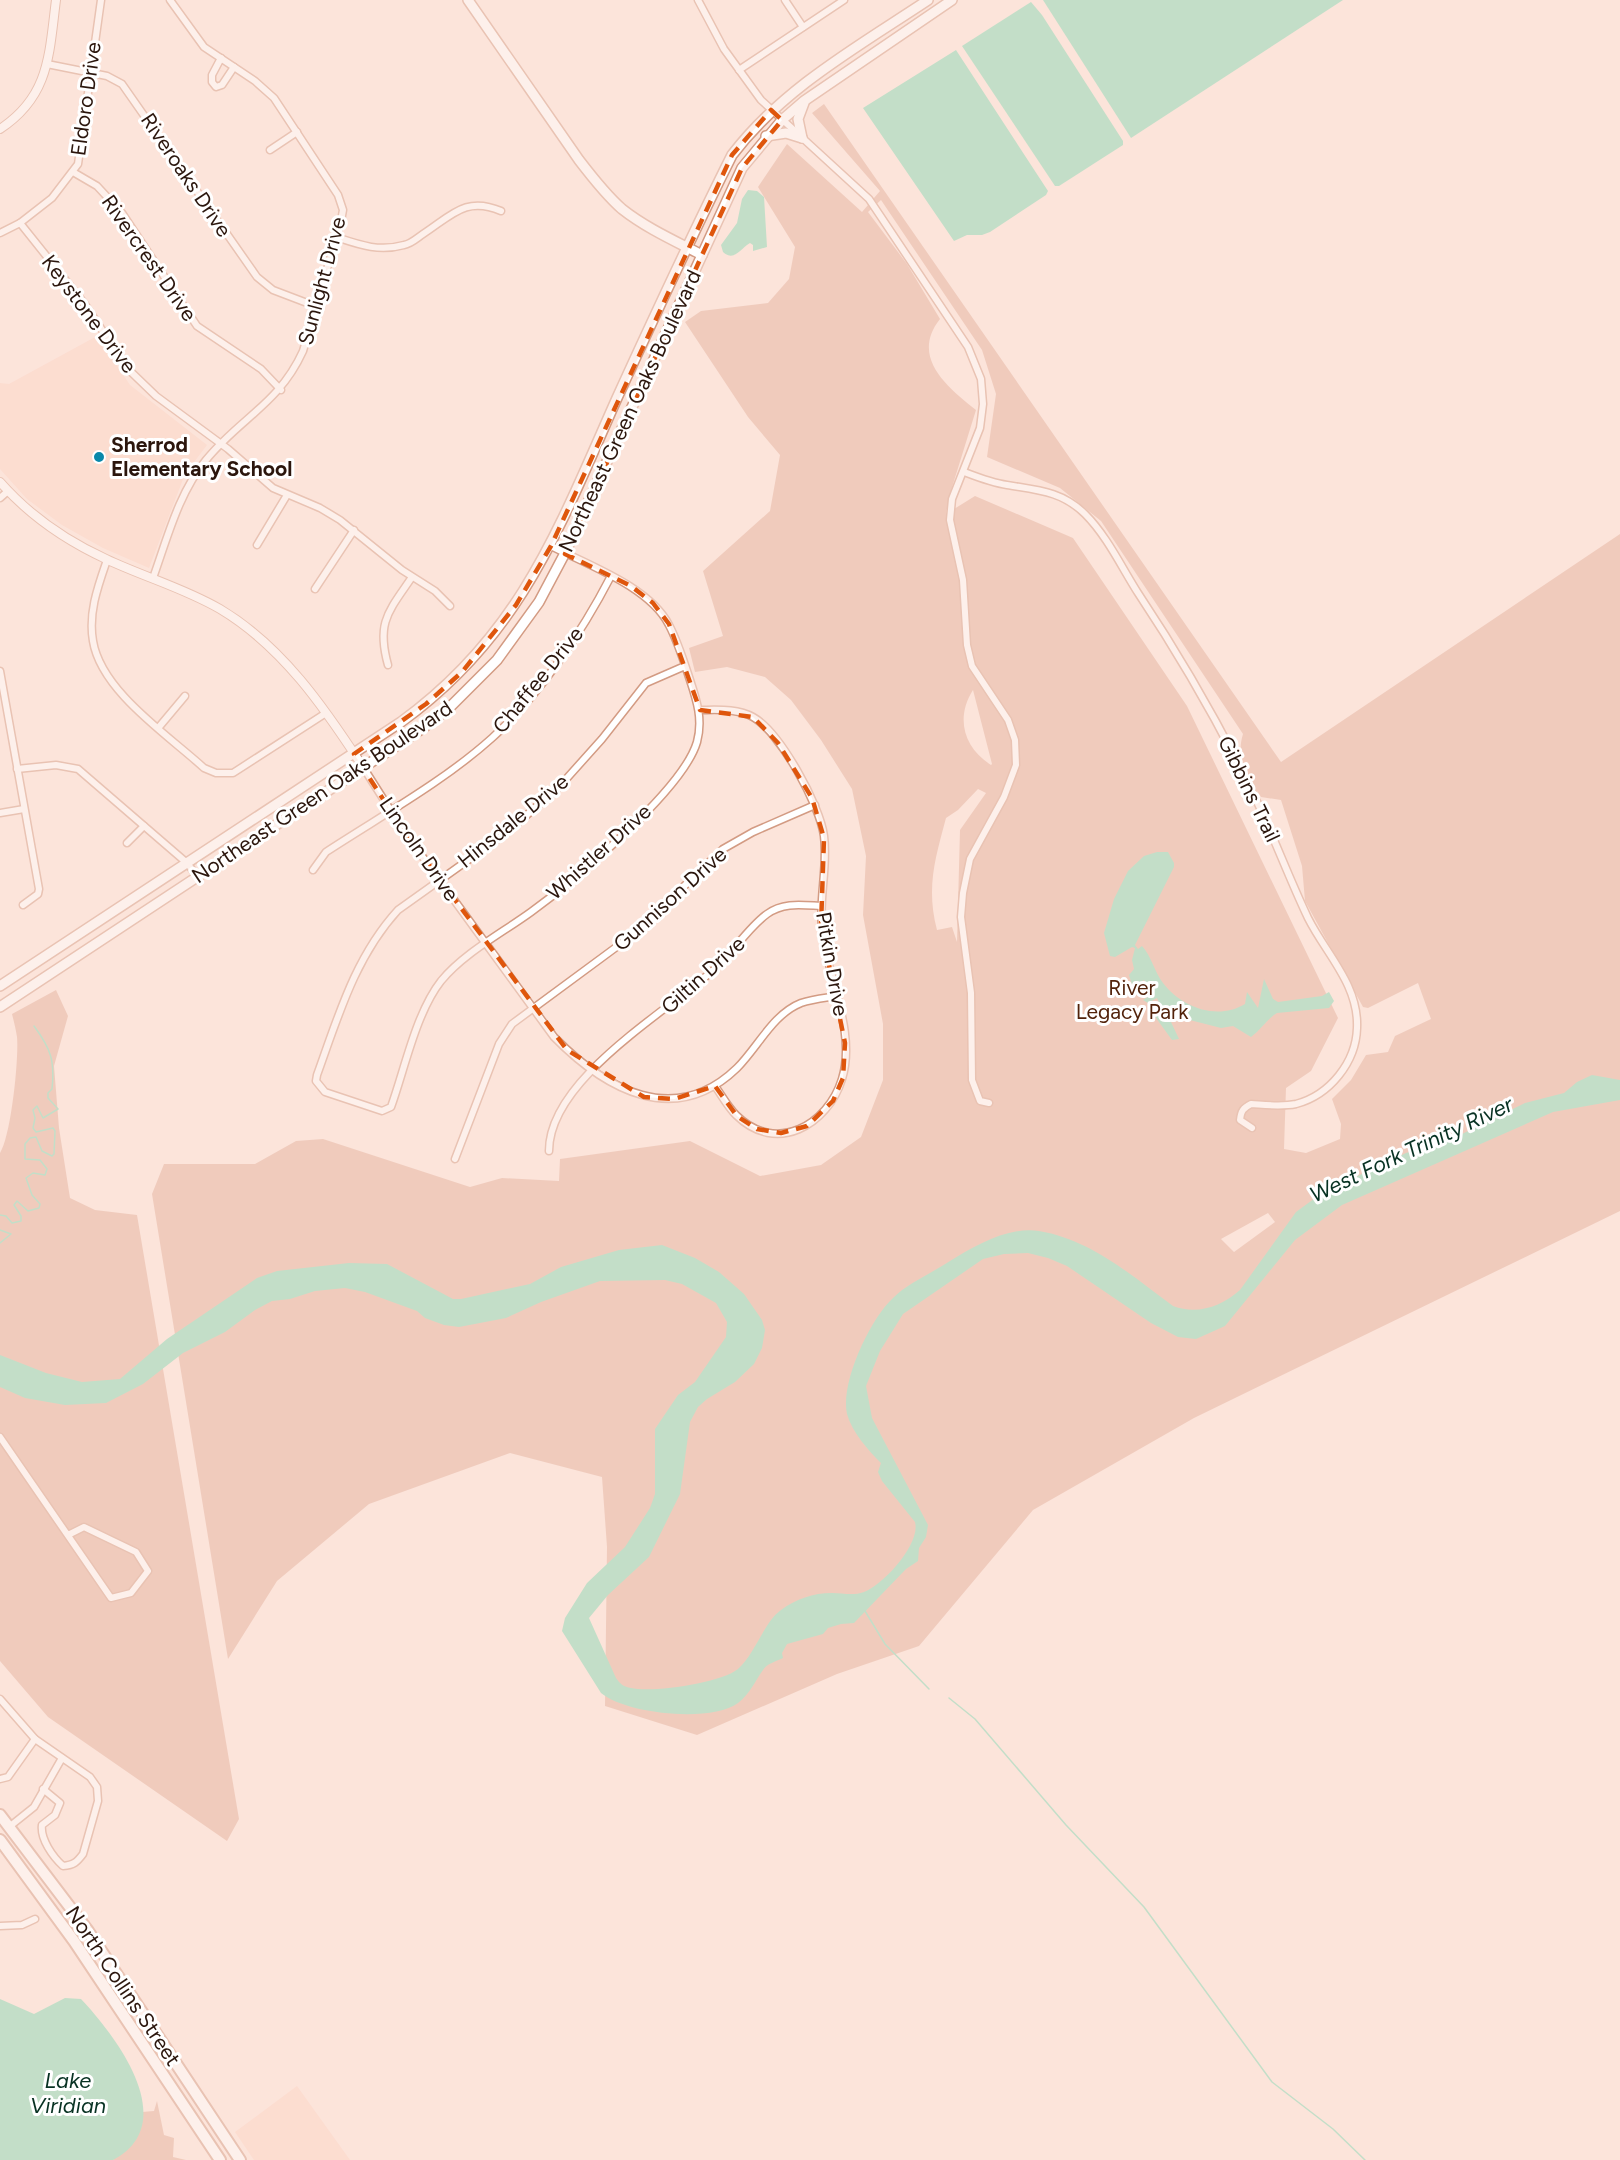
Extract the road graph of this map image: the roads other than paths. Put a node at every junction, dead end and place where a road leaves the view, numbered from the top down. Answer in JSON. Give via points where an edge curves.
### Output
{"nodes":[{"id":1,"x":56,"y":0,"type":"edge"},
{"id":2,"x":100,"y":0,"type":"edge"},
{"id":3,"x":170,"y":0,"type":"edge"},
{"id":4,"x":468,"y":0,"type":"edge"},
{"id":5,"x":698,"y":0,"type":"edge"},
{"id":6,"x":785,"y":0,"type":"edge"},
{"id":7,"x":844,"y":0,"type":"edge"},
{"id":8,"x":928,"y":0,"type":"edge"},
{"id":9,"x":952,"y":0,"type":"edge"},
{"id":10,"x":803,"y":27,"type":"junction"},
{"id":11,"x":221,"y":58,"type":"junction"},
{"id":12,"x":47,"y":64,"type":"junction"},
{"id":13,"x":234,"y":67,"type":"junction"},
{"id":14,"x":739,"y":70,"type":"junction"},
{"id":15,"x":91,"y":73,"type":"junction"},
{"id":16,"x":804,"y":101,"type":"junction"},
{"id":17,"x":771,"y":110,"type":"junction"},
{"id":18,"x":782,"y":120,"type":"junction"},
{"id":19,"x":0,"y":129,"type":"edge"},
{"id":20,"x":297,"y":132,"type":"junction"},
{"id":21,"x":766,"y":136,"type":"junction"},
{"id":22,"x":802,"y":138,"type":"junction"},
{"id":23,"x":270,"y":150,"type":"dead end"},
{"id":24,"x":73,"y":172,"type":"junction"},
{"id":25,"x":501,"y":211,"type":"dead end"},
{"id":26,"x":20,"y":223,"type":"junction"},
{"id":27,"x":0,"y":233,"type":"edge"},
{"id":28,"x":336,"y":237,"type":"junction"},
{"id":29,"x":689,"y":248,"type":"junction"},
{"id":30,"x":702,"y":255,"type":"junction"},
{"id":31,"x":315,"y":306,"type":"junction"},
{"id":32,"x":636,"y":358,"type":"junction"},
{"id":33,"x":651,"y":365,"type":"junction"},
{"id":34,"x":281,"y":390,"type":"junction"},
{"id":35,"x":220,"y":445,"type":"junction"},
{"id":36,"x":964,"y":472,"type":"junction"},
{"id":37,"x":0,"y":482,"type":"edge"},
{"id":38,"x":8,"y":491,"type":"junction"},
{"id":39,"x":287,"y":495,"type":"junction"},
{"id":40,"x":0,"y":498,"type":"edge"},
{"id":41,"x":354,"y":530,"type":"junction"},
{"id":42,"x":258,"y":545,"type":"dead end"},
{"id":43,"x":551,"y":546,"type":"junction"},
{"id":44,"x":565,"y":553,"type":"junction"},
{"id":45,"x":107,"y":560,"type":"junction"},
{"id":46,"x":610,"y":576,"type":"junction"},
{"id":47,"x":412,"y":577,"type":"junction"},
{"id":48,"x":153,"y":578,"type":"junction"},
{"id":49,"x":315,"y":589,"type":"dead end"},
{"id":50,"x":450,"y":606,"type":"dead end"},
{"id":51,"x":388,"y":665,"type":"dead end"},
{"id":52,"x":685,"y":666,"type":"junction"},
{"id":53,"x":0,"y":671,"type":"edge"},
{"id":54,"x":185,"y":696,"type":"dead end"},
{"id":55,"x":699,"y":710,"type":"junction"},
{"id":56,"x":326,"y":713,"type":"junction"},
{"id":57,"x":9,"y":726,"type":"junction"},
{"id":58,"x":0,"y":728,"type":"edge"},
{"id":59,"x":159,"y":728,"type":"junction"},
{"id":60,"x":354,"y":754,"type":"junction"},
{"id":61,"x":363,"y":767,"type":"junction"},
{"id":62,"x":17,"y":770,"type":"junction"},
{"id":63,"x":815,"y":805,"type":"junction"},
{"id":64,"x":24,"y":809,"type":"junction"},
{"id":65,"x":390,"y":810,"type":"junction"},
{"id":66,"x":0,"y":813,"type":"edge"},
{"id":67,"x":144,"y":826,"type":"junction"},
{"id":68,"x":127,"y":843,"type":"dead end"},
{"id":69,"x":187,"y":863,"type":"junction"},
{"id":70,"x":313,"y":870,"type":"dead end"},
{"id":71,"x":197,"y":876,"type":"junction"},
{"id":72,"x":439,"y":880,"type":"junction"},
{"id":73,"x":23,"y":905,"type":"dead end"},
{"id":74,"x":820,"y":906,"type":"junction"},
{"id":75,"x":486,"y":944,"type":"junction"},
{"id":76,"x":0,"y":986,"type":"edge"},
{"id":77,"x":837,"y":996,"type":"junction"},
{"id":78,"x":0,"y":1007,"type":"edge"},
{"id":79,"x":533,"y":1009,"type":"junction"},
{"id":80,"x":593,"y":1068,"type":"junction"},
{"id":81,"x":715,"y":1086,"type":"junction"},
{"id":82,"x":321,"y":1088,"type":"joint"},
{"id":83,"x":989,"y":1102,"type":"dead end"},
{"id":84,"x":1252,"y":1128,"type":"dead end"},
{"id":85,"x":549,"y":1151,"type":"dead end"},
{"id":86,"x":455,"y":1159,"type":"dead end"},
{"id":87,"x":0,"y":1437,"type":"edge"},
{"id":88,"x":68,"y":1535,"type":"junction"},
{"id":89,"x":0,"y":1699,"type":"edge"},
{"id":90,"x":35,"y":1739,"type":"junction"},
{"id":91,"x":62,"y":1758,"type":"junction"},
{"id":92,"x":0,"y":1779,"type":"edge"},
{"id":93,"x":43,"y":1790,"type":"junction"},
{"id":94,"x":0,"y":1815,"type":"edge"},
{"id":95,"x":9,"y":1827,"type":"junction"},
{"id":96,"x":0,"y":1834,"type":"edge"},
{"id":97,"x":0,"y":1840,"type":"edge"},
{"id":98,"x":35,"y":1919,"type":"dead end"},
{"id":99,"x":0,"y":1926,"type":"edge"},
{"id":100,"x":216,"y":2157,"type":"edge"},
{"id":101,"x":240,"y":2160,"type":"edge"}],
"edges":[{"from":1,"to":12,"type":"street"},
{"from":2,"to":15,"type":"street","name":"Eldoro Drive"},
{"from":3,"to":11,"type":"street","name":"Sunlight Drive","via":[[200,43]]},
{"from":4,"to":29,"type":"main road","via":[[598,183],[622,208]]},
{"from":5,"to":14,"type":"street"},
{"from":6,"to":10,"type":"street"},
{"from":7,"to":10,"type":"street"},
{"from":8,"to":17,"type":"main road","name":"Northeast Green Oaks Boulevard"},
{"from":9,"to":16,"type":"main road","name":"Northeast Green Oaks Boulevard"},
{"from":10,"to":14,"type":"street"},
{"from":11,"to":13,"type":"street","name":"Sunlight Drive"},
{"from":11,"to":13,"type":"street","via":[[212,75],[216,87],[222,85]]},
{"from":12,"to":15,"type":"street","name":"Riveroaks Drive"},
{"from":12,"to":19,"type":"street","via":[[41,87]]},
{"from":13,"to":20,"type":"street","name":"Sunlight Drive","via":[[274,98]]},
{"from":14,"to":17,"type":"street"},
{"from":15,"to":24,"type":"street","name":"Eldoro Drive","via":[[80,157]]},
{"from":15,"to":31,"type":"street","name":"Riveroaks Drive","via":[[116,81],[130,93],[257,277],[273,290]]},
{"from":16,"to":18,"type":"main road","name":"Northeast Green Oaks Boulevard"},
{"from":16,"to":22,"type":"main road","via":[[798,119]]},
{"from":17,"to":18,"type":"street"},
{"from":17,"to":29,"type":"main road","name":"Northeast Green Oaks Boulevard","via":[[732,155]]},
{"from":18,"to":21,"type":"main road","name":"Northeast Green Oaks Boulevard"},
{"from":18,"to":22,"type":"street"},
{"from":20,"to":23,"type":"street"},
{"from":20,"to":28,"type":"street","name":"Sunlight Drive","via":[[338,195],[343,210]]},
{"from":21,"to":22,"type":"main road","via":[[786,134]]},
{"from":21,"to":30,"type":"main road","name":"Northeast Green Oaks Boulevard","via":[[742,168]]},
{"from":22,"to":36,"type":"street","via":[[869,199],[968,347],[981,379],[983,404],[980,428]]},
{"from":24,"to":26,"type":"street","name":"Eldoro Drive","via":[[52,198]]},
{"from":24,"to":34,"type":"street","name":"Rivercrest Drive","via":[[97,186],[122,213],[197,326],[267,373]]},
{"from":25,"to":28,"type":"street","via":[[481,204],[464,206],[407,245],[389,248],[369,248]]},
{"from":26,"to":27,"type":"street","name":"Eldoro Drive"},
{"from":26,"to":35,"type":"street","name":"Keystone Drive","via":[[84,303],[128,369]]},
{"from":28,"to":31,"type":"street","name":"Sunlight Drive"},
{"from":29,"to":30,"type":"main road"},
{"from":29,"to":32,"type":"main road","name":"Northeast Green Oaks Boulevard"},
{"from":30,"to":33,"type":"main road","name":"Northeast Green Oaks Boulevard"},
{"from":31,"to":34,"type":"street","name":"Sunlight Drive","via":[[303,351]]},
{"from":32,"to":33,"type":"main road"},
{"from":32,"to":43,"type":"main road","name":"Northeast Green Oaks Boulevard"},
{"from":33,"to":44,"type":"main road","name":"Northeast Green Oaks Boulevard"},
{"from":34,"to":35,"type":"street","name":"Sunlight Drive"},
{"from":35,"to":39,"type":"street","name":"Keystone Drive"},
{"from":35,"to":48,"type":"street","name":"Sunlight Drive","via":[[203,463],[190,486]]},
{"from":36,"to":83,"type":"street","via":[[952,499],[950,520],[963,579],[967,645],[972,666],[1008,720],[1015,740],[1016,765],[1004,797],[970,860],[961,917],[971,993],[972,1080],[981,1101]]},
{"from":36,"to":84,"type":"street","name":"Gibbins Trail","via":[[1063,497],[1087,516],[1176,651],[1220,728],[1309,918],[1348,984],[1358,1027],[1348,1062],[1328,1087],[1315,1096],[1298,1103],[1245,1107],[1240,1120]]},
{"from":37,"to":38,"type":"street","name":"Lincoln Drive"},
{"from":38,"to":40,"type":"street"},
{"from":38,"to":45,"type":"street","name":"Lincoln Drive","via":[[57,531]]},
{"from":39,"to":41,"type":"street","name":"Keystone Drive","via":[[320,508]]},
{"from":39,"to":42,"type":"street"},
{"from":41,"to":47,"type":"street","name":"Keystone Drive"},
{"from":41,"to":49,"type":"street"},
{"from":43,"to":44,"type":"street","name":"Whistler Drive"},
{"from":43,"to":60,"type":"main road","name":"Northeast Green Oaks Boulevard","via":[[512,610],[462,672],[426,704]]},
{"from":44,"to":46,"type":"street","name":"Whistler Drive"},
{"from":44,"to":61,"type":"main road","name":"Northeast Green Oaks Boulevard","via":[[522,628],[473,685],[423,729]]},
{"from":45,"to":48,"type":"street","name":"Lincoln Drive"},
{"from":45,"to":59,"type":"street","via":[[93,611],[93,641],[99,661],[124,696]]},
{"from":46,"to":52,"type":"street","name":"Whistler Drive","via":[[653,603],[669,624]]},
{"from":46,"to":65,"type":"street","name":"Chaffee Drive","via":[[583,623],[519,711],[461,762]]},
{"from":47,"to":50,"type":"street","name":"Keystone Drive"},
{"from":47,"to":51,"type":"street","via":[[383,625]]},
{"from":48,"to":56,"type":"street","name":"Lincoln Drive","via":[[197,597],[242,625],[290,667]]},
{"from":52,"to":55,"type":"street","name":"Whistler Drive"},
{"from":52,"to":72,"type":"street","name":"Hinsdale Drive","via":[[646,682],[559,787],[506,833]]},
{"from":53,"to":57,"type":"street"},
{"from":54,"to":59,"type":"street"},
{"from":55,"to":63,"type":"street","name":"Pitkin Drive","via":[[741,712],[753,717],[778,743]]},
{"from":55,"to":75,"type":"street","name":"Whistler Drive","via":[[699,734],[691,756],[663,793],[600,857]]},
{"from":56,"to":59,"type":"street","via":[[246,767],[227,774],[204,768]]},
{"from":56,"to":60,"type":"street","name":"Lincoln Drive"},
{"from":57,"to":58,"type":"street"},
{"from":57,"to":62,"type":"street"},
{"from":60,"to":61,"type":"street","name":"Lincoln Drive"},
{"from":60,"to":69,"type":"main road","name":"Northeast Green Oaks Boulevard"},
{"from":61,"to":65,"type":"street","name":"Lincoln Drive"},
{"from":61,"to":71,"type":"main road","name":"Northeast Green Oaks Boulevard"},
{"from":62,"to":64,"type":"street"},
{"from":62,"to":67,"type":"street","via":[[56,765],[78,769]]},
{"from":63,"to":74,"type":"street","name":"Pitkin Drive","via":[[824,838]]},
{"from":63,"to":79,"type":"street","name":"Gunnison Drive","via":[[723,849],[634,934]]},
{"from":64,"to":66,"type":"street"},
{"from":64,"to":73,"type":"street","via":[[39,889]]},
{"from":65,"to":70,"type":"street","name":"Chaffee Drive","via":[[326,852]]},
{"from":65,"to":72,"type":"street","name":"Lincoln Drive"},
{"from":67,"to":68,"type":"street"},
{"from":67,"to":69,"type":"street"},
{"from":69,"to":71,"type":"street"},
{"from":69,"to":76,"type":"main road","name":"Northeast Green Oaks Boulevard"},
{"from":71,"to":78,"type":"main road","name":"Northeast Green Oaks Boulevard"},
{"from":72,"to":75,"type":"street","name":"Lincoln Drive"},
{"from":72,"to":82,"type":"street","name":"Hinsdale Drive","via":[[398,910],[373,940],[340,1008],[316,1076]]},
{"from":74,"to":77,"type":"street","name":"Pitkin Drive"},
{"from":74,"to":80,"type":"street","name":"Giltin Drive","via":[[790,904],[767,914],[719,965]]},
{"from":75,"to":79,"type":"street","name":"Lincoln Drive"},
{"from":75,"to":82,"type":"street","name":"Whistler Drive","via":[[450,972],[431,995],[392,1107],[382,1111]]},
{"from":77,"to":81,"type":"street","name":"Lincoln Drive","via":[[786,1011]]},
{"from":77,"to":81,"type":"street","name":"Pitkin Drive","via":[[845,1043],[843,1078],[833,1101],[812,1124],[781,1133],[757,1129],[737,1116]]},
{"from":79,"to":80,"type":"street","name":"Lincoln Drive","via":[[567,1050]]},
{"from":79,"to":86,"type":"street","name":"Gunnison Drive","via":[[512,1024],[499,1044]]},
{"from":80,"to":81,"type":"street","name":"Lincoln Drive","via":[[633,1094],[653,1099],[690,1096]]},
{"from":80,"to":85,"type":"street","name":"Giltin Drive","via":[[554,1120]]},
{"from":87,"to":88,"type":"street"},
{"from":88,"to":88,"type":"street","via":[[111,1598],[130,1593],[148,1571],[136,1552],[93,1529],[84,1527]]},
{"from":89,"to":90,"type":"street"},
{"from":90,"to":91,"type":"street"},
{"from":90,"to":92,"type":"street","via":[[8,1777]]},
{"from":91,"to":93,"type":"street"},
{"from":91,"to":93,"type":"street","via":[[97,1787],[98,1801],[78,1861],[63,1866],[51,1852],[40,1829],[60,1808],[57,1799]]},
{"from":93,"to":95,"type":"street","via":[[34,1807]]},
{"from":94,"to":95,"type":"main road","name":"North Collins Street"},
{"from":95,"to":96,"type":"main road"},
{"from":95,"to":101,"type":"main road","name":"North Collins Street","via":[[88,1931]]},
{"from":97,"to":100,"type":"main road","name":"North Collins Street","via":[[74,1941]]},
{"from":98,"to":99,"type":"street","via":[[22,1925]]}]}
